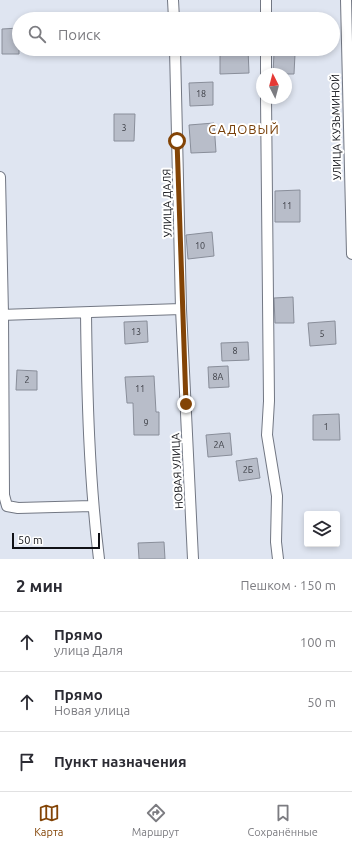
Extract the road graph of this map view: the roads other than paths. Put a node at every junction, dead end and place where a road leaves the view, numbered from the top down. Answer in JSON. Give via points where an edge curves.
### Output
{"nodes":[{"id":1,"x":173,"y":0,"type":"edge"},
{"id":2,"x":266,"y":0,"type":"edge"},
{"id":3,"x":346,"y":0,"type":"edge"},
{"id":4,"x":174,"y":12,"type":"edge"},
{"id":5,"x":266,"y":12,"type":"edge"},
{"id":6,"x":175,"y":56,"type":"edge"},
{"id":7,"x":266,"y":56,"type":"edge"},
{"id":8,"x":266,"y":68,"type":"edge"},
{"id":9,"x":266,"y":104,"type":"edge"},
{"id":10,"x":0,"y":178,"type":"edge"},
{"id":11,"x":352,"y":254,"type":"edge"},
{"id":12,"x":181,"y":309,"type":"junction"},
{"id":13,"x":86,"y":313,"type":"junction"},
{"id":14,"x":2,"y":314,"type":"edge"},
{"id":15,"x":92,"y":506,"type":"junction"},
{"id":16,"x":98,"y":559,"type":"edge"},
{"id":17,"x":193,"y":559,"type":"edge"},
{"id":18,"x":278,"y":559,"type":"edge"}],
"edges":[{"from":1,"to":4,"type":"street"},
{"from":2,"to":5,"type":"street"},
{"from":3,"to":11,"type":"street","name":"УЛИЦА КУЗЬМИНОЙ"},
{"from":6,"to":12,"type":"street","name":"УЛИЦА ДАЛЯ"},
{"from":7,"to":8,"type":"street"},
{"from":9,"to":18,"type":"street","via":[[269,401],[267,435],[276,496]]},
{"from":10,"to":14,"type":"street"},
{"from":12,"to":13,"type":"street"},
{"from":12,"to":17,"type":"street","name":"НОВАЯ УЛИЦА"},
{"from":13,"to":14,"type":"street"},
{"from":13,"to":15,"type":"street","via":[[87,422]]},
{"from":14,"to":15,"type":"street","via":[[4,495],[7,506]]},
{"from":15,"to":16,"type":"street"}]}
